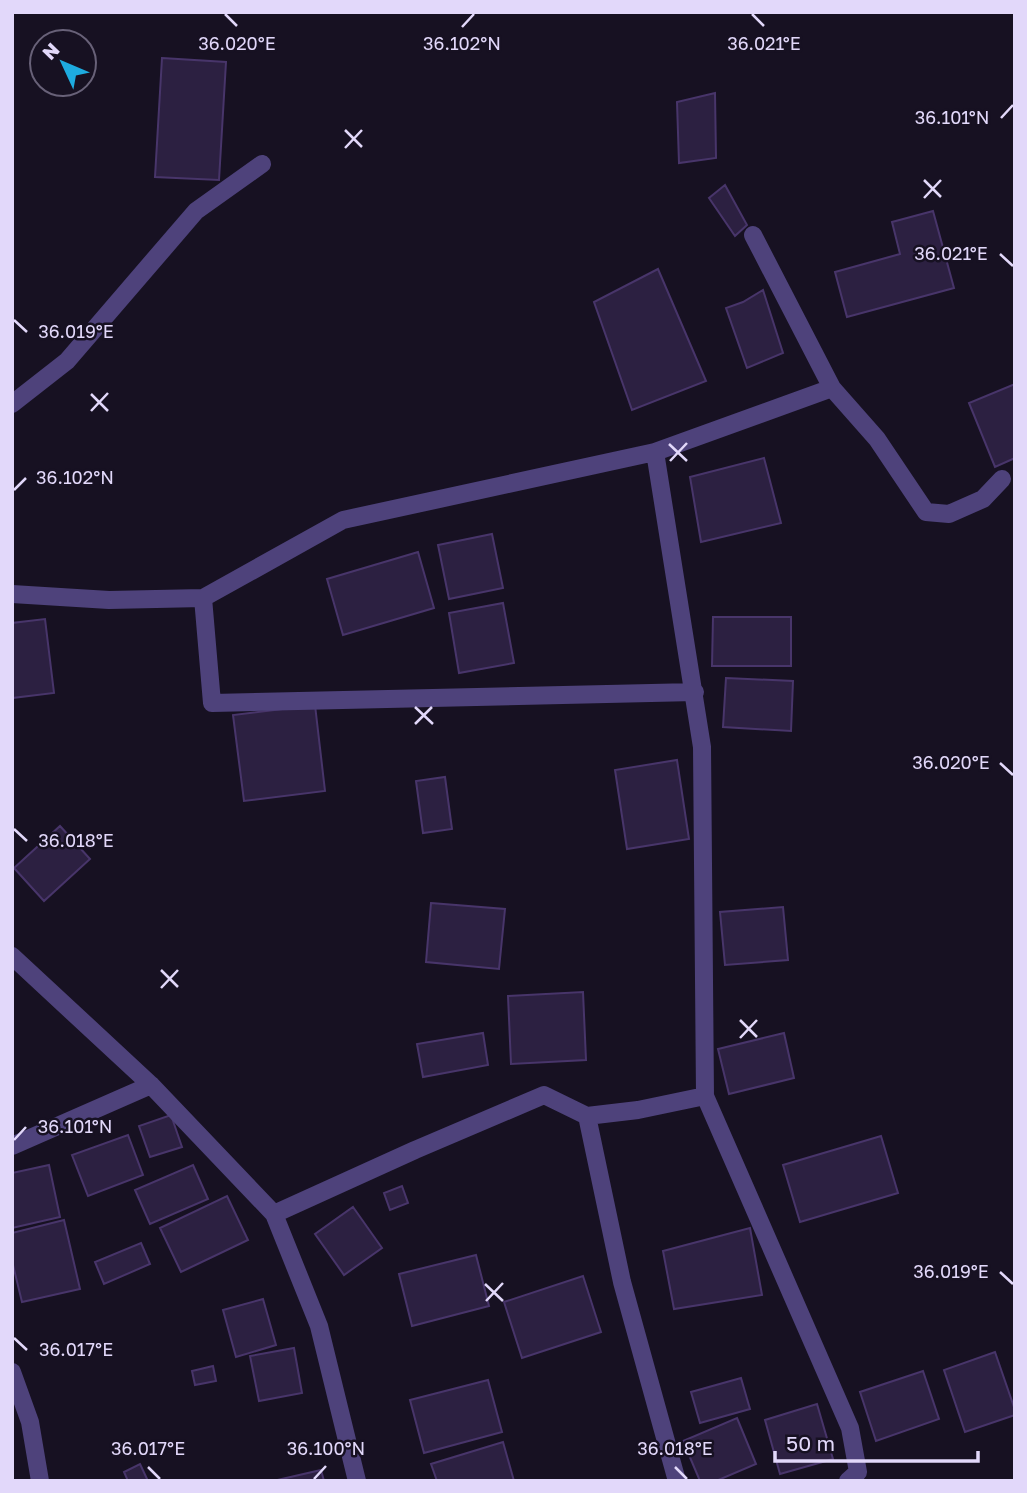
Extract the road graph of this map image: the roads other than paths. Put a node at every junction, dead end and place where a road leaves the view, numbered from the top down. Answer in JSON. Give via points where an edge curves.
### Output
{"nodes":[{"id":1,"x":262,"y":164,"type":"dead end"},
{"id":2,"x":753,"y":235,"type":"dead end"},
{"id":3,"x":832,"y":388,"type":"junction"},
{"id":4,"x":12,"y":404,"type":"edge"},
{"id":5,"x":655,"y":452,"type":"junction"},
{"id":6,"x":1002,"y":480,"type":"dead end"},
{"id":7,"x":12,"y":594,"type":"edge"},
{"id":8,"x":203,"y":598,"type":"junction"},
{"id":9,"x":695,"y":692,"type":"junction"},
{"id":10,"x":12,"y":956,"type":"edge"},
{"id":11,"x":151,"y":1085,"type":"junction"},
{"id":12,"x":705,"y":1096,"type":"junction"},
{"id":13,"x":587,"y":1116,"type":"junction"},
{"id":14,"x":12,"y":1146,"type":"edge"},
{"id":15,"x":274,"y":1214,"type":"junction"},
{"id":16,"x":12,"y":1372,"type":"edge"},
{"id":17,"x":40,"y":1481,"type":"edge"},
{"id":18,"x":357,"y":1481,"type":"edge"},
{"id":19,"x":677,"y":1481,"type":"edge"},
{"id":20,"x":848,"y":1481,"type":"edge"}],
"edges":[{"from":1,"to":4,"type":"street","via":[[196,211],[66,361]]},
{"from":2,"to":3,"type":"street"},
{"from":3,"to":5,"type":"street"},
{"from":3,"to":6,"type":"street","via":[[877,439],[926,512],[950,514],[983,499]]},
{"from":5,"to":8,"type":"street","via":[[343,520]]},
{"from":5,"to":9,"type":"street"},
{"from":7,"to":8,"type":"street","via":[[109,600]]},
{"from":8,"to":9,"type":"street","via":[[212,703]]},
{"from":9,"to":12,"type":"street","via":[[702,747]]},
{"from":10,"to":11,"type":"street"},
{"from":11,"to":14,"type":"street"},
{"from":11,"to":15,"type":"street"},
{"from":12,"to":13,"type":"street"},
{"from":12,"to":20,"type":"street","via":[[850,1428],[858,1472]]},
{"from":13,"to":15,"type":"street","via":[[544,1095]]},
{"from":13,"to":19,"type":"street","via":[[622,1282]]},
{"from":15,"to":18,"type":"street","via":[[319,1326]]},
{"from":16,"to":17,"type":"street","via":[[30,1422]]}]}
